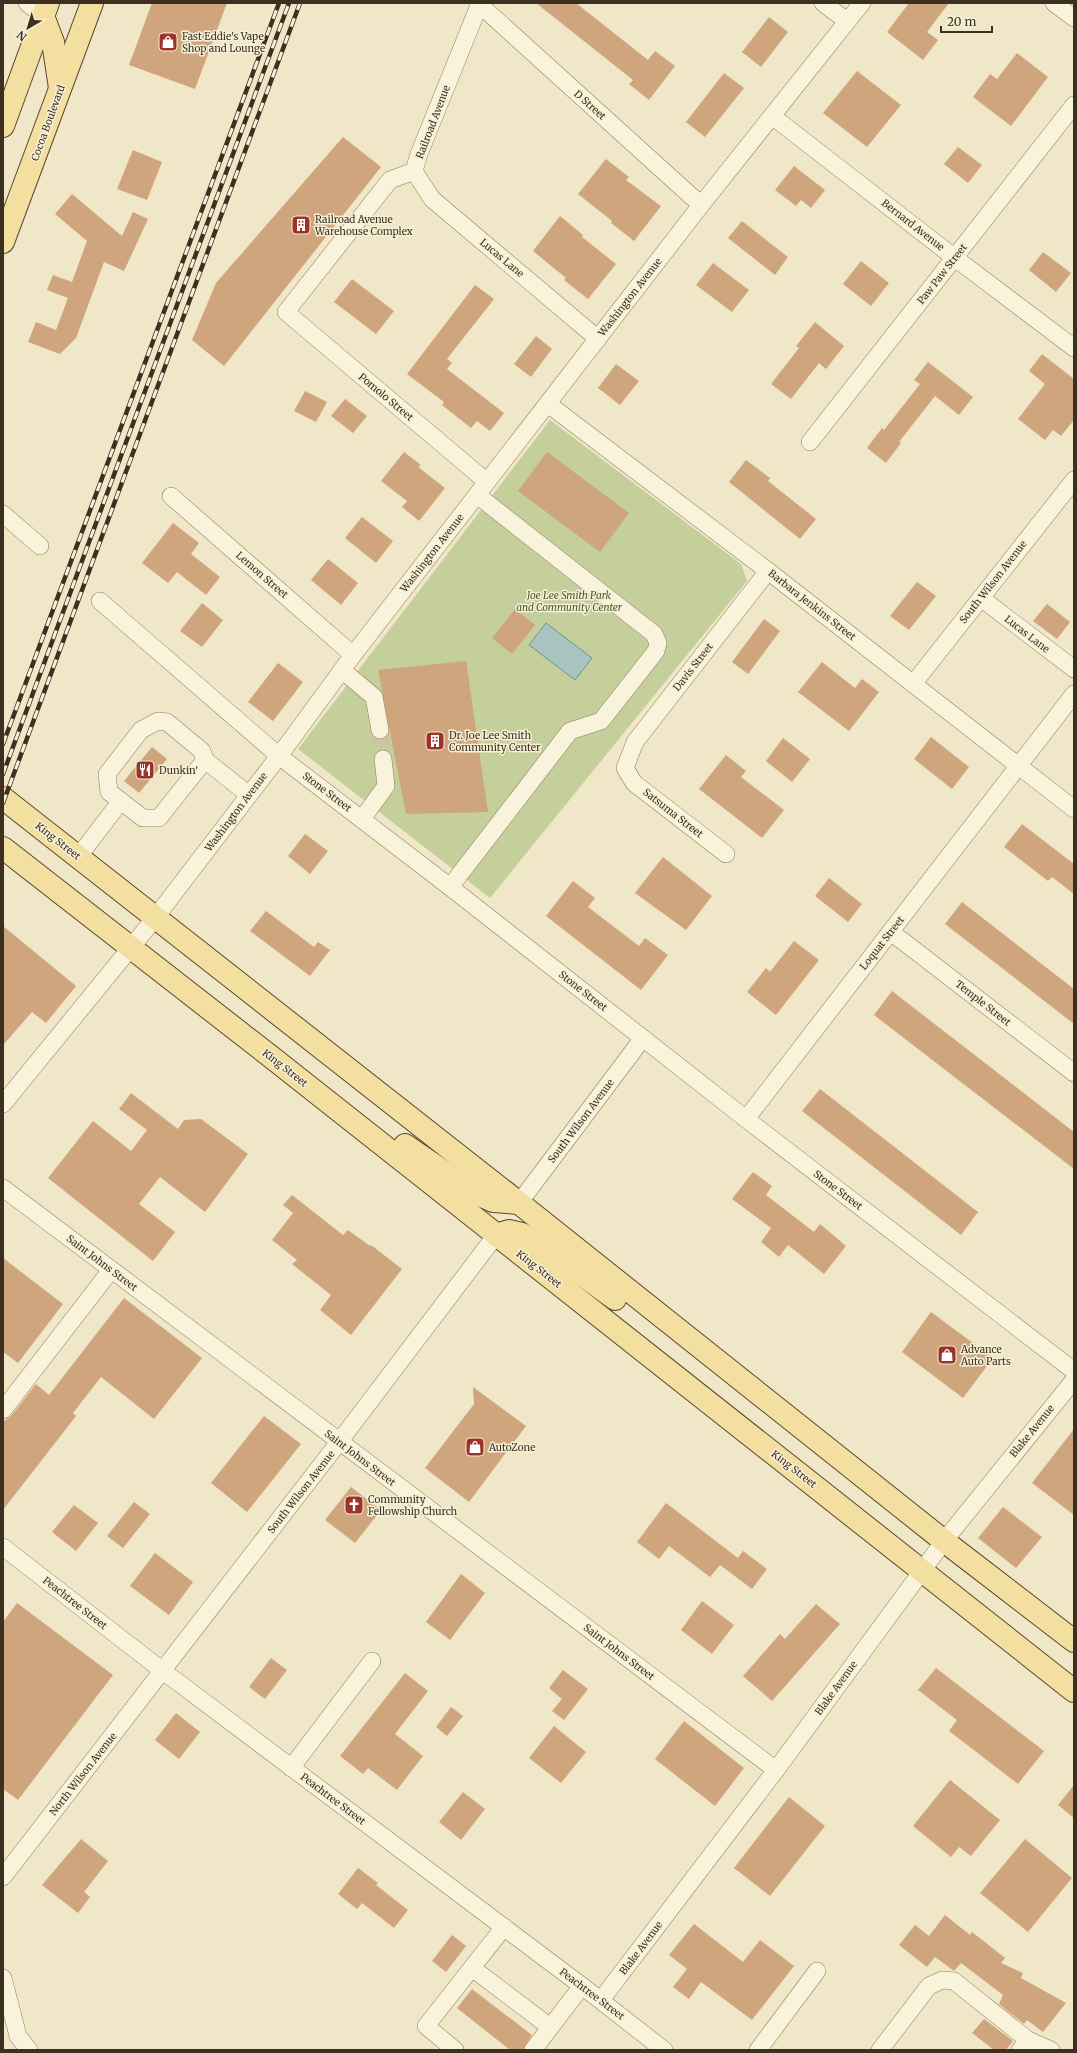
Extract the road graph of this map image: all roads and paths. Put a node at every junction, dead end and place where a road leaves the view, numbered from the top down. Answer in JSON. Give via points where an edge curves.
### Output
{"nodes":[{"id":1,"x":92,"y":3,"type":"edge"},
{"id":2,"x":823,"y":3,"type":"edge"},
{"id":3,"x":862,"y":3,"type":"edge"},
{"id":4,"x":1054,"y":3,"type":"edge"},
{"id":5,"x":480,"y":4,"type":"edge"},
{"id":6,"x":39,"y":7,"type":"edge"},
{"id":7,"x":1074,"y":18,"type":"edge"},
{"id":8,"x":847,"y":21,"type":"junction"},
{"id":9,"x":60,"y":89,"type":"junction"},
{"id":10,"x":1074,"y":105,"type":"edge"},
{"id":11,"x":772,"y":116,"type":"junction"},
{"id":12,"x":3,"y":126,"type":"edge"},
{"id":13,"x":414,"y":171,"type":"junction"},
{"id":14,"x":702,"y":205,"type":"junction"},
{"id":15,"x":3,"y":242,"type":"edge"},
{"id":16,"x":955,"y":258,"type":"junction"},
{"id":17,"x":286,"y":312,"type":"joint"},
{"id":18,"x":598,"y":339,"type":"junction"},
{"id":19,"x":1074,"y":348,"type":"edge"},
{"id":20,"x":548,"y":404,"type":"junction"},
{"id":21,"x":810,"y":442,"type":"dead end"},
{"id":22,"x":1074,"y":480,"type":"edge"},
{"id":23,"x":487,"y":482,"type":"junction"},
{"id":24,"x":171,"y":496,"type":"dead end"},
{"id":25,"x":477,"y":496,"type":"junction"},
{"id":26,"x":3,"y":514,"type":"edge"},
{"id":27,"x":40,"y":546,"type":"dead end"},
{"id":28,"x":768,"y":571,"type":"junction"},
{"id":29,"x":981,"y":598,"type":"junction"},
{"id":30,"x":100,"y":601,"type":"dead end"},
{"id":31,"x":353,"y":655,"type":"junction"},
{"id":32,"x":342,"y":670,"type":"junction"},
{"id":33,"x":1074,"y":670,"type":"edge"},
{"id":34,"x":912,"y":684,"type":"junction"},
{"id":35,"x":1074,"y":694,"type":"edge"},
{"id":36,"x":380,"y":730,"type":"tunnel mouth"},
{"id":37,"x":279,"y":756,"type":"junction"},
{"id":38,"x":383,"y":759,"type":"tunnel mouth"},
{"id":39,"x":204,"y":760,"type":"junction"},
{"id":40,"x":1018,"y":766,"type":"junction"},
{"id":41,"x":625,"y":768,"type":"joint"},
{"id":42,"x":190,"y":778,"type":"junction"},
{"id":43,"x":108,"y":779,"type":"junction"},
{"id":44,"x":249,"y":795,"type":"junction"},
{"id":45,"x":3,"y":798,"type":"edge"},
{"id":46,"x":121,"y":801,"type":"junction"},
{"id":47,"x":1074,"y":809,"type":"edge"},
{"id":48,"x":362,"y":819,"type":"junction"},
{"id":49,"x":3,"y":848,"type":"edge"},
{"id":50,"x":726,"y":854,"type":"dead end"},
{"id":51,"x":78,"y":857,"type":"junction"},
{"id":52,"x":450,"y":887,"type":"junction"},
{"id":53,"x":155,"y":918,"type":"junction"},
{"id":54,"x":892,"y":932,"type":"junction"},
{"id":55,"x":130,"y":948,"type":"junction"},
{"id":56,"x":643,"y":1038,"type":"junction"},
{"id":57,"x":1074,"y":1073,"type":"edge"},
{"id":58,"x":3,"y":1104,"type":"edge"},
{"id":59,"x":330,"y":1104,"type":"junction"},
{"id":60,"x":746,"y":1119,"type":"junction"},
{"id":61,"x":3,"y":1188,"type":"edge"},
{"id":62,"x":519,"y":1203,"type":"junction"},
{"id":63,"x":496,"y":1235,"type":"junction"},
{"id":64,"x":111,"y":1270,"type":"junction"},
{"id":65,"x":698,"y":1345,"type":"junction"},
{"id":66,"x":1074,"y":1371,"type":"edge"},
{"id":67,"x":1074,"y":1380,"type":"edge"},
{"id":68,"x":3,"y":1410,"type":"edge"},
{"id":69,"x":339,"y":1442,"type":"junction"},
{"id":70,"x":944,"y":1541,"type":"junction"},
{"id":71,"x":3,"y":1546,"type":"edge"},
{"id":72,"x":922,"y":1570,"type":"junction"},
{"id":73,"x":1074,"y":1641,"type":"edge"},
{"id":74,"x":372,"y":1661,"type":"dead end"},
{"id":75,"x":163,"y":1671,"type":"junction"},
{"id":76,"x":1074,"y":1691,"type":"edge"},
{"id":77,"x":291,"y":1768,"type":"junction"},
{"id":78,"x":776,"y":1770,"type":"junction"},
{"id":79,"x":3,"y":1877,"type":"edge"},
{"id":80,"x":504,"y":1927,"type":"junction"},
{"id":81,"x":472,"y":1968,"type":"junction"},
{"id":82,"x":817,"y":1972,"type":"dead end"},
{"id":83,"x":3,"y":1978,"type":"edge"},
{"id":84,"x":582,"y":1986,"type":"junction"},
{"id":85,"x":601,"y":2000,"type":"junction"},
{"id":86,"x":550,"y":2027,"type":"junction"},
{"id":87,"x":1024,"y":2045,"type":"edge"},
{"id":88,"x":28,"y":2050,"type":"edge"},
{"id":89,"x":455,"y":2050,"type":"edge"},
{"id":90,"x":532,"y":2050,"type":"edge"},
{"id":91,"x":664,"y":2050,"type":"edge"},
{"id":92,"x":758,"y":2050,"type":"edge"},
{"id":93,"x":880,"y":2050,"type":"edge"},
{"id":94,"x":1051,"y":2050,"type":"edge"}],
"edges":[{"from":1,"to":9,"type":"main road","name":"Cocoa Boulevard"},
{"from":2,"to":8,"type":"street"},
{"from":3,"to":8,"type":"street","name":"Washington Avenue"},
{"from":4,"to":7,"type":"street"},
{"from":5,"to":13,"type":"street","name":"Railroad Avenue"},
{"from":5,"to":14,"type":"street","name":"D Street"},
{"from":6,"to":9,"type":"main road","via":[[53,42]]},
{"from":6,"to":12,"type":"main road"},
{"from":8,"to":11,"type":"street","name":"Washington Avenue"},
{"from":9,"to":15,"type":"main road","name":"Cocoa Boulevard"},
{"from":10,"to":16,"type":"street","name":"Paw Paw Street"},
{"from":11,"to":14,"type":"street","name":"Washington Avenue"},
{"from":11,"to":16,"type":"street","name":"Bernard Avenue"},
{"from":13,"to":17,"type":"street","name":"Railroad Avenue","via":[[390,180]]},
{"from":13,"to":18,"type":"street","name":"Lucas Lane","via":[[432,199]]},
{"from":14,"to":18,"type":"street","name":"Washington Avenue"},
{"from":16,"to":19,"type":"street","name":"Bernard Avenue"},
{"from":16,"to":21,"type":"street","name":"Paw Paw Street"},
{"from":17,"to":23,"type":"street","name":"Pomolo Street"},
{"from":18,"to":20,"type":"street","name":"Washington Avenue"},
{"from":20,"to":23,"type":"street","name":"Washington Avenue"},
{"from":20,"to":28,"type":"street","name":"Barbara Jenkins Street"},
{"from":22,"to":29,"type":"street","name":"South Wilson Avenue"},
{"from":23,"to":25,"type":"street","name":"Washington Avenue"},
{"from":24,"to":31,"type":"street","name":"Lemon Street"},
{"from":25,"to":31,"type":"street","name":"Washington Avenue"},
{"from":25,"to":52,"type":"street","via":[[654,634],[658,643],[656,651],[601,721],[570,731]]},
{"from":26,"to":27,"type":"street"},
{"from":28,"to":34,"type":"street","name":"Barbara Jenkins Street"},
{"from":28,"to":41,"type":"street","name":"Davis Street","via":[[635,742]]},
{"from":29,"to":33,"type":"street","name":"Lucas Lane"},
{"from":29,"to":34,"type":"street","name":"South Wilson Avenue"},
{"from":30,"to":37,"type":"street","name":"Stone Street"},
{"from":31,"to":32,"type":"street","name":"Washington Avenue"},
{"from":32,"to":36,"type":"street","via":[[374,697]]},
{"from":32,"to":37,"type":"street","name":"Washington Avenue"},
{"from":34,"to":40,"type":"street","name":"Barbara Jenkins Street"},
{"from":35,"to":40,"type":"street","name":"Loquat Street"},
{"from":37,"to":44,"type":"street","name":"Washington Avenue"},
{"from":37,"to":48,"type":"street","name":"Stone Street"},
{"from":38,"to":48,"type":"street","via":[[386,786]]},
{"from":39,"to":42,"type":"street"},
{"from":39,"to":43,"type":"street","via":[[202,751],[167,722],[158,721],[141,730]]},
{"from":39,"to":44,"type":"street"},
{"from":40,"to":47,"type":"street","name":"Barbara Jenkins Street"},
{"from":40,"to":54,"type":"street","name":"Loquat Street"},
{"from":41,"to":50,"type":"street","name":"Satsuma Street","via":[[634,783]]},
{"from":42,"to":43,"type":"street","via":[[193,764],[191,755],[166,733],[159,731],[148,736]]},
{"from":42,"to":46,"type":"street","via":[[159,818],[143,818]]},
{"from":43,"to":46,"type":"street","via":[[109,792]]},
{"from":44,"to":53,"type":"street","name":"Washington Avenue"},
{"from":45,"to":51,"type":"main road","name":"King Street"},
{"from":46,"to":51,"type":"street"},
{"from":48,"to":52,"type":"street","name":"Stone Street"},
{"from":49,"to":55,"type":"main road","name":"King Street"},
{"from":51,"to":53,"type":"main road","name":"King Street"},
{"from":52,"to":56,"type":"street","name":"Stone Street"},
{"from":53,"to":55,"type":"street","name":"Washington Avenue"},
{"from":53,"to":62,"type":"main road","name":"King Street"},
{"from":54,"to":57,"type":"street","name":"Temple Street"},
{"from":54,"to":60,"type":"street","name":"Loquat Street"},
{"from":55,"to":58,"type":"street","name":"Washington Avenue"},
{"from":55,"to":59,"type":"main road","name":"King Street"},
{"from":56,"to":60,"type":"street","name":"Stone Street"},
{"from":56,"to":62,"type":"street","name":"South Wilson Avenue"},
{"from":59,"to":62,"type":"main road","via":[[359,1117],[399,1141],[475,1193],[493,1201]]},
{"from":59,"to":63,"type":"main road","name":"King Street"},
{"from":60,"to":66,"type":"street","name":"Stone Street"},
{"from":61,"to":64,"type":"street","name":"Saint Johns Street"},
{"from":62,"to":65,"type":"main road","name":"King Street"},
{"from":63,"to":65,"type":"main road","via":[[508,1231],[522,1234],[643,1320],[671,1335]]},
{"from":63,"to":69,"type":"street","name":"South Wilson Avenue"},
{"from":63,"to":72,"type":"main road","name":"King Street"},
{"from":64,"to":68,"type":"street"},
{"from":64,"to":69,"type":"street","name":"Saint Johns Street"},
{"from":65,"to":70,"type":"main road","name":"King Street"},
{"from":67,"to":70,"type":"street","name":"Blake Avenue"},
{"from":69,"to":75,"type":"street","name":"South Wilson Avenue"},
{"from":69,"to":78,"type":"street","name":"Saint Johns Street"},
{"from":70,"to":72,"type":"street","name":"Blake Avenue"},
{"from":70,"to":73,"type":"main road","name":"King Street"},
{"from":71,"to":75,"type":"street","name":"Peachtree Street"},
{"from":72,"to":76,"type":"main road","name":"King Street"},
{"from":72,"to":78,"type":"street","name":"Blake Avenue"},
{"from":74,"to":77,"type":"street"},
{"from":75,"to":77,"type":"street","name":"Peachtree Street"},
{"from":75,"to":79,"type":"street","name":"North Wilson Avenue"},
{"from":77,"to":80,"type":"street","name":"Peachtree Street"},
{"from":78,"to":85,"type":"street","name":"Blake Avenue"},
{"from":80,"to":81,"type":"street"},
{"from":80,"to":84,"type":"street","name":"Peachtree Street"},
{"from":81,"to":86,"type":"street"},
{"from":81,"to":89,"type":"street","via":[[426,2026]]},
{"from":82,"to":92,"type":"street"},
{"from":83,"to":88,"type":"street","via":[[18,2036]]},
{"from":84,"to":85,"type":"street","name":"Peachtree Street"},
{"from":84,"to":86,"type":"street"},
{"from":85,"to":91,"type":"street","name":"Peachtree Street"},
{"from":86,"to":90,"type":"street"},
{"from":87,"to":93,"type":"street","via":[[954,1982],[942,1980],[929,1986]]},
{"from":87,"to":94,"type":"street"}]}
